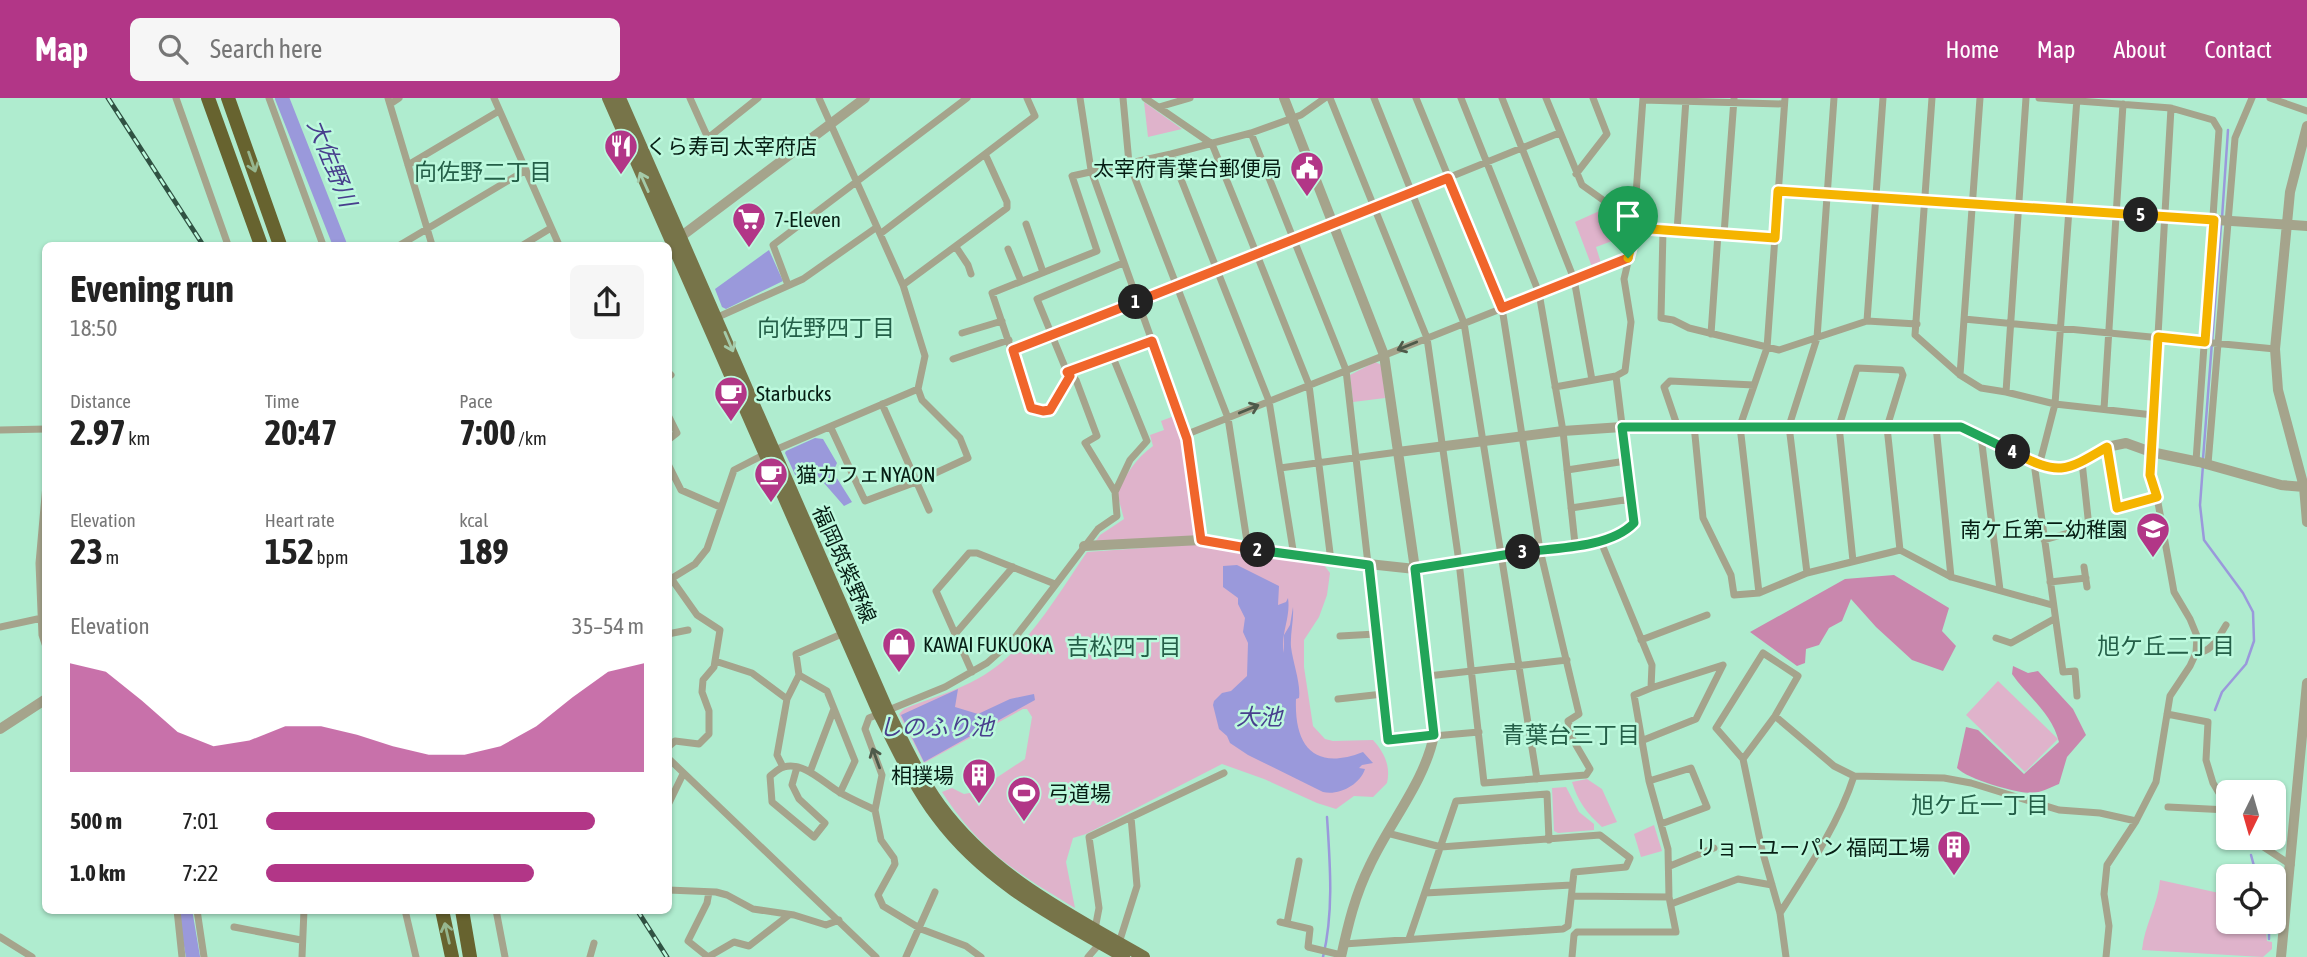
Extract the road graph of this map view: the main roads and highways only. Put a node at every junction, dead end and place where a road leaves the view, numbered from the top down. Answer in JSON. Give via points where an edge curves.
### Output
{"nodes":[{"id":1,"x":208,"y":98,"type":"edge"},
{"id":2,"x":228,"y":98,"type":"edge"},
{"id":3,"x":608,"y":98,"type":"edge"},
{"id":4,"x":620,"y":98,"type":"edge"},
{"id":5,"x":260,"y":242,"type":"edge"},
{"id":6,"x":279,"y":242,"type":"edge"},
{"id":7,"x":674,"y":242,"type":"edge"},
{"id":8,"x":770,"y":452,"type":"junction"},
{"id":9,"x":884,"y":712,"type":"junction"},
{"id":10,"x":443,"y":914,"type":"edge"},
{"id":11,"x":463,"y":914,"type":"edge"},
{"id":12,"x":1100,"y":936,"type":"junction"},
{"id":13,"x":452,"y":957,"type":"edge"},
{"id":14,"x":470,"y":957,"type":"edge"},
{"id":15,"x":1124,"y":957,"type":"edge"},
{"id":16,"x":1144,"y":957,"type":"edge"}],
"edges":[{"from":1,"to":5,"type":"highway"},
{"from":2,"to":6,"type":"highway","one_way":true},
{"from":7,"to":3,"type":"main road","name":"福岡筑紫野線","one_way":true},
{"from":4,"to":7,"type":"main road","name":"福岡筑紫野線"},
{"from":7,"to":8,"type":"main road","name":"福岡筑紫野線"},
{"from":7,"to":8,"type":"main road","name":"福岡筑紫野線","one_way":true,"via":[[718,317]]},
{"from":8,"to":9,"type":"main road","name":"福岡筑紫野線"},
{"from":8,"to":9,"type":"main road","name":"福岡筑紫野線","via":[[844,633]]},
{"from":9,"to":12,"type":"main road","name":"福岡筑紫野線","via":[[940,805],[969,839],[1027,888]]},
{"from":13,"to":10,"type":"highway","one_way":true},
{"from":11,"to":14,"type":"highway"},
{"from":12,"to":15,"type":"main road","name":"福岡筑紫野線"},
{"from":12,"to":16,"type":"main road","name":"福岡筑紫野線"}]}
